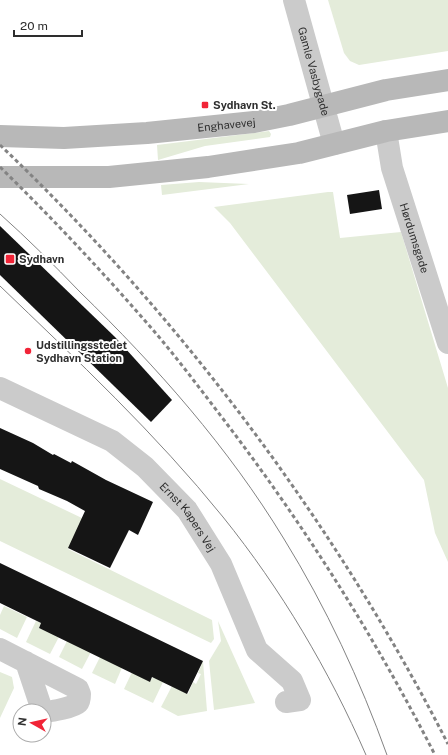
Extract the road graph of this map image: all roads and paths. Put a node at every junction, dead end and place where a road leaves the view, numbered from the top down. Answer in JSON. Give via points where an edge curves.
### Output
{"nodes":[{"id":1,"x":294,"y":0,"type":"edge"},
{"id":2,"x":448,"y":80,"type":"edge"},
{"id":3,"x":323,"y":106,"type":"junction"},
{"id":4,"x":448,"y":121,"type":"edge"},
{"id":5,"x":386,"y":131,"type":"junction"},
{"id":6,"x":0,"y":136,"type":"edge"},
{"id":7,"x":334,"y":144,"type":"junction"},
{"id":8,"x":0,"y":178,"type":"edge"},
{"id":9,"x":448,"y":344,"type":"edge"},
{"id":10,"x":0,"y":388,"type":"edge"},
{"id":11,"x":0,"y":649,"type":"edge"},
{"id":12,"x":26,"y":662,"type":"dead end"},
{"id":13,"x":286,"y":702,"type":"dead end"}],
"edges":[{"from":1,"to":3,"type":"street","name":"Gamle Vasbygade"},
{"from":2,"to":3,"type":"street","name":"Enghavevej","via":[[386,90]]},
{"from":3,"to":6,"type":"street","name":"Enghavevej","via":[[254,122],[213,127],[64,138]]},
{"from":3,"to":7,"type":"street","name":"Gamle Vasbygade"},
{"from":4,"to":5,"type":"street"},
{"from":5,"to":7,"type":"street"},
{"from":5,"to":9,"type":"street","name":"Hørdumsgade","via":[[392,168]]},
{"from":7,"to":8,"type":"street","via":[[299,153],[208,167],[109,176]]},
{"from":10,"to":13,"type":"street","name":"Ernst Kapers Vej","via":[[112,441],[145,467],[187,510],[221,564],[257,650],[292,681],[300,700]]},
{"from":11,"to":12,"type":"street"}]}
